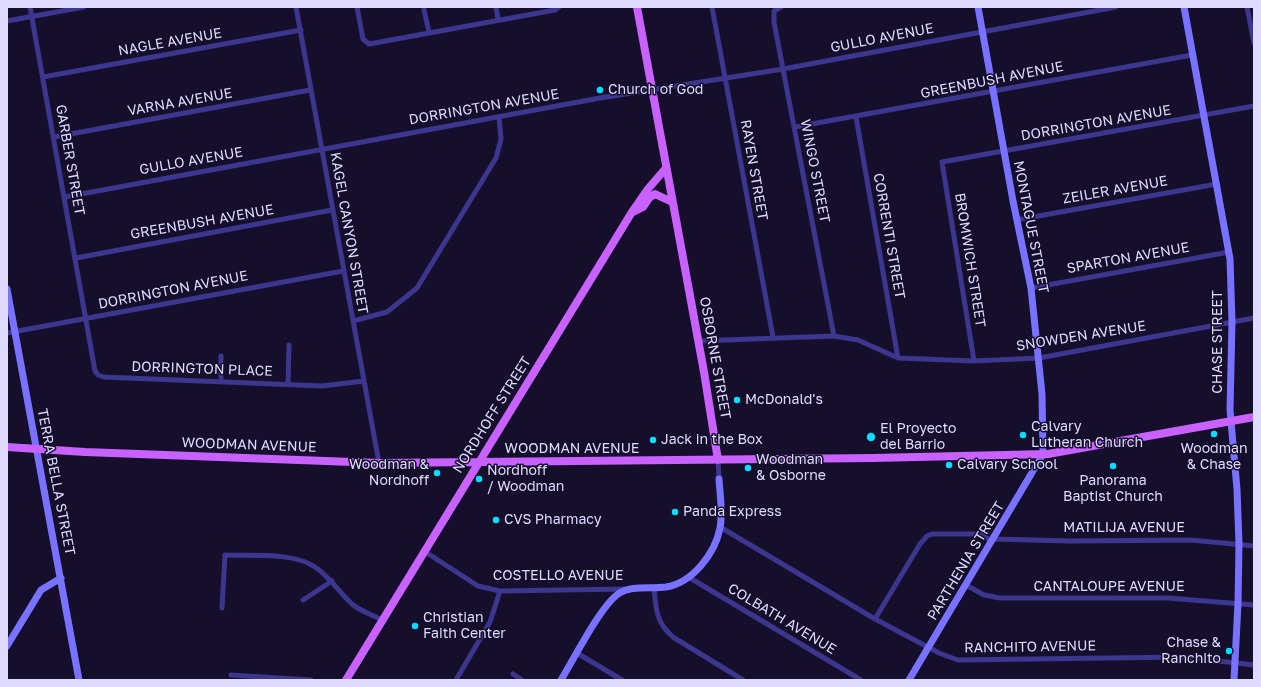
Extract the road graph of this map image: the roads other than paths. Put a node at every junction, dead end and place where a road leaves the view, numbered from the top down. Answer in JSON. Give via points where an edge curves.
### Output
{"nodes":[{"id":1,"x":30,"y":7,"type":"edge"},
{"id":2,"x":84,"y":7,"type":"edge"},
{"id":3,"x":296,"y":7,"type":"edge"},
{"id":4,"x":357,"y":7,"type":"edge"},
{"id":5,"x":496,"y":7,"type":"edge"},
{"id":6,"x":559,"y":7,"type":"edge"},
{"id":7,"x":637,"y":7,"type":"edge"},
{"id":8,"x":712,"y":7,"type":"edge"},
{"id":9,"x":781,"y":7,"type":"edge"},
{"id":10,"x":978,"y":7,"type":"edge"},
{"id":11,"x":1116,"y":7,"type":"edge"},
{"id":12,"x":1184,"y":7,"type":"edge"},
{"id":13,"x":1247,"y":7,"type":"edge"},
{"id":14,"x":424,"y":10,"type":"dead end"},
{"id":15,"x":31,"y":17,"type":"junction"},
{"id":16,"x":498,"y":19,"type":"junction"},
{"id":17,"x":7,"y":21,"type":"edge"},
{"id":18,"x":301,"y":30,"type":"junction"},
{"id":19,"x":429,"y":32,"type":"junction"},
{"id":20,"x":982,"y":32,"type":"junction"},
{"id":21,"x":1254,"y":43,"type":"edge"},
{"id":22,"x":1192,"y":55,"type":"junction"},
{"id":23,"x":782,"y":69,"type":"junction"},
{"id":24,"x":43,"y":77,"type":"junction"},
{"id":25,"x":725,"y":78,"type":"junction"},
{"id":26,"x":652,"y":89,"type":"junction"},
{"id":27,"x":310,"y":90,"type":"junction"},
{"id":28,"x":992,"y":92,"type":"junction"},
{"id":29,"x":1254,"y":106,"type":"edge"},
{"id":30,"x":1203,"y":116,"type":"junction"},
{"id":31,"x":499,"y":117,"type":"junction"},
{"id":32,"x":856,"y":117,"type":"junction"},
{"id":33,"x":795,"y":128,"type":"junction"},
{"id":34,"x":54,"y":137,"type":"junction"},
{"id":35,"x":322,"y":149,"type":"junction"},
{"id":36,"x":1004,"y":151,"type":"junction"},
{"id":37,"x":942,"y":162,"type":"joint"},
{"id":38,"x":666,"y":168,"type":"junction"},
{"id":39,"x":1217,"y":184,"type":"junction"},
{"id":40,"x":65,"y":197,"type":"junction"},
{"id":41,"x":672,"y":202,"type":"junction"},
{"id":42,"x":332,"y":210,"type":"junction"},
{"id":43,"x":632,"y":212,"type":"junction"},
{"id":44,"x":1016,"y":220,"type":"junction"},
{"id":45,"x":1229,"y":252,"type":"junction"},
{"id":46,"x":76,"y":258,"type":"junction"},
{"id":47,"x":343,"y":271,"type":"junction"},
{"id":48,"x":1031,"y":288,"type":"junction"},
{"id":49,"x":7,"y":289,"type":"edge"},
{"id":50,"x":86,"y":318,"type":"junction"},
{"id":51,"x":1254,"y":318,"type":"edge"},
{"id":52,"x":353,"y":320,"type":"junction"},
{"id":53,"x":1232,"y":322,"type":"junction"},
{"id":54,"x":15,"y":331,"type":"junction"},
{"id":55,"x":7,"y":332,"type":"edge"},
{"id":56,"x":834,"y":336,"type":"junction"},
{"id":57,"x":773,"y":338,"type":"junction"},
{"id":58,"x":698,"y":341,"type":"junction"},
{"id":59,"x":289,"y":345,"type":"dead end"},
{"id":60,"x":221,"y":356,"type":"dead end"},
{"id":61,"x":898,"y":358,"type":"junction"},
{"id":62,"x":1039,"y":358,"type":"junction"},
{"id":63,"x":974,"y":361,"type":"junction"},
{"id":64,"x":220,"y":382,"type":"junction"},
{"id":65,"x":364,"y":382,"type":"junction"},
{"id":66,"x":288,"y":384,"type":"junction"},
{"id":67,"x":1254,"y":417,"type":"edge"},
{"id":68,"x":1231,"y":422,"type":"junction"},
{"id":69,"x":7,"y":447,"type":"edge"},
{"id":70,"x":36,"y":448,"type":"junction"},
{"id":71,"x":1044,"y":454,"type":"junction"},
{"id":72,"x":718,"y":460,"type":"junction"},
{"id":73,"x":478,"y":462,"type":"junction"},
{"id":74,"x":379,"y":463,"type":"junction"},
{"id":75,"x":719,"y":479,"type":"joint"},
{"id":76,"x":720,"y":527,"type":"junction"},
{"id":77,"x":993,"y":540,"type":"junction"},
{"id":78,"x":1239,"y":544,"type":"junction"},
{"id":79,"x":1254,"y":546,"type":"edge"},
{"id":80,"x":424,"y":551,"type":"junction"},
{"id":81,"x":62,"y":578,"type":"junction"},
{"id":82,"x":690,"y":578,"type":"junction"},
{"id":83,"x":332,"y":581,"type":"junction"},
{"id":84,"x":966,"y":585,"type":"junction"},
{"id":85,"x":654,"y":588,"type":"junction"},
{"id":86,"x":631,"y":589,"type":"junction"},
{"id":87,"x":500,"y":591,"type":"junction"},
{"id":88,"x":303,"y":600,"type":"dead end"},
{"id":89,"x":1238,"y":604,"type":"junction"},
{"id":90,"x":1254,"y":605,"type":"edge"},
{"id":91,"x":222,"y":608,"type":"dead end"},
{"id":92,"x":875,"y":619,"type":"junction"},
{"id":93,"x":382,"y":620,"type":"junction"},
{"id":94,"x":8,"y":640,"type":"edge"},
{"id":95,"x":929,"y":648,"type":"junction"},
{"id":96,"x":577,"y":653,"type":"junction"},
{"id":97,"x":1236,"y":662,"type":"junction"},
{"id":98,"x":1254,"y":665,"type":"edge"},
{"id":99,"x":513,"y":674,"type":"dead end"},
{"id":100,"x":231,"y":675,"type":"dead end"},
{"id":101,"x":79,"y":680,"type":"edge"},
{"id":102,"x":311,"y":680,"type":"edge"},
{"id":103,"x":346,"y":680,"type":"edge"},
{"id":104,"x":456,"y":680,"type":"edge"},
{"id":105,"x":522,"y":680,"type":"edge"},
{"id":106,"x":561,"y":680,"type":"edge"},
{"id":107,"x":622,"y":680,"type":"edge"},
{"id":108,"x":743,"y":680,"type":"edge"},
{"id":109,"x":861,"y":680,"type":"edge"},
{"id":110,"x":909,"y":680,"type":"edge"},
{"id":111,"x":1234,"y":680,"type":"edge"}],
"edges":[{"from":1,"to":15,"type":"street","name":"GARBER STREET"},
{"from":2,"to":15,"type":"street"},
{"from":3,"to":18,"type":"street","name":"KAGEL CANYON STREET"},
{"from":4,"to":19,"type":"street","via":[[363,39],[370,44]]},
{"from":5,"to":16,"type":"street"},
{"from":6,"to":16,"type":"street","via":[[555,10]]},
{"from":7,"to":26,"type":"main road","name":"OSBORNE STREET"},
{"from":8,"to":25,"type":"street","name":"RAYEN STREET"},
{"from":9,"to":23,"type":"street","name":"WINGO STREET","via":[[774,11],[774,22]]},
{"from":10,"to":20,"type":"street","name":"MONTAGUE STREET"},
{"from":11,"to":20,"type":"street","name":"GULLO AVENUE"},
{"from":12,"to":22,"type":"street","name":"CHASE STREET"},
{"from":13,"to":21,"type":"street"},
{"from":14,"to":19,"type":"street"},
{"from":15,"to":17,"type":"street"},
{"from":15,"to":24,"type":"street","name":"GARBER STREET"},
{"from":16,"to":19,"type":"street"},
{"from":18,"to":24,"type":"street","name":"NAGLE AVENUE"},
{"from":18,"to":27,"type":"street","name":"KAGEL CANYON STREET"},
{"from":20,"to":23,"type":"street","name":"GULLO AVENUE"},
{"from":20,"to":28,"type":"street","name":"MONTAGUE STREET"},
{"from":22,"to":28,"type":"street","name":"GREENBUSH AVENUE"},
{"from":22,"to":30,"type":"street","name":"CHASE STREET"},
{"from":23,"to":25,"type":"street","name":"GULLO AVENUE"},
{"from":23,"to":33,"type":"street","name":"WINGO STREET"},
{"from":24,"to":34,"type":"street","name":"GARBER STREET"},
{"from":25,"to":26,"type":"street","name":"GULLO AVENUE"},
{"from":25,"to":57,"type":"street","name":"RAYEN STREET"},
{"from":26,"to":31,"type":"street","name":"DORRINGTON AVENUE"},
{"from":26,"to":38,"type":"main road","name":"OSBORNE STREET"},
{"from":27,"to":34,"type":"street","name":"VARNA AVENUE"},
{"from":27,"to":35,"type":"street","name":"KAGEL CANYON STREET"},
{"from":28,"to":32,"type":"street","name":"GREENBUSH AVENUE"},
{"from":28,"to":36,"type":"street","name":"MONTAGUE STREET"},
{"from":29,"to":30,"type":"street","name":"DORRINGTON AVENUE"},
{"from":30,"to":36,"type":"street","name":"DORRINGTON AVENUE"},
{"from":30,"to":39,"type":"street","name":"CHASE STREET"},
{"from":31,"to":35,"type":"street","name":"DORRINGTON AVENUE"},
{"from":31,"to":52,"type":"street","via":[[501,139],[496,158],[417,288],[387,312]]},
{"from":32,"to":33,"type":"street","name":"GREENBUSH AVENUE"},
{"from":32,"to":61,"type":"street","name":"CORRENTI STREET"},
{"from":33,"to":56,"type":"street","name":"WINGO STREET"},
{"from":34,"to":40,"type":"street","name":"GARBER STREET"},
{"from":35,"to":40,"type":"street","name":"GULLO AVENUE"},
{"from":35,"to":42,"type":"street","name":"KAGEL CANYON STREET"},
{"from":36,"to":37,"type":"street","name":"DORRINGTON AVENUE"},
{"from":36,"to":44,"type":"street","name":"MONTAGUE STREET"},
{"from":37,"to":63,"type":"street","name":"BROMWICH STREET"},
{"from":38,"to":41,"type":"main road","name":"OSBORNE STREET"},
{"from":38,"to":43,"type":"main road","name":"NORDHOFF STREET"},
{"from":39,"to":44,"type":"street","name":"ZEILER AVENUE"},
{"from":39,"to":45,"type":"street","name":"CHASE STREET"},
{"from":40,"to":46,"type":"street","name":"GARBER STREET"},
{"from":41,"to":43,"type":"main road","via":[[656,194]]},
{"from":41,"to":58,"type":"main road","name":"OSBORNE STREET"},
{"from":42,"to":46,"type":"street","name":"GREENBUSH AVENUE"},
{"from":42,"to":47,"type":"street","name":"KAGEL CANYON STREET"},
{"from":43,"to":73,"type":"main road","name":"NORDHOFF STREET"},
{"from":44,"to":48,"type":"street","name":"MONTAGUE STREET"},
{"from":45,"to":48,"type":"street","name":"SPARTON AVENUE"},
{"from":45,"to":53,"type":"street","name":"CHASE STREET"},
{"from":46,"to":50,"type":"street","name":"GARBER STREET"},
{"from":47,"to":50,"type":"street","name":"DORRINGTON AVENUE"},
{"from":47,"to":52,"type":"street","name":"KAGEL CANYON STREET"},
{"from":48,"to":62,"type":"street","name":"MONTAGUE STREET"},
{"from":49,"to":54,"type":"street","name":"TERRA BELLA STREET"},
{"from":50,"to":54,"type":"street","name":"DORRINGTON AVENUE"},
{"from":50,"to":64,"type":"street","name":"DORRINGTON PLACE","via":[[95,371],[98,375]]},
{"from":51,"to":53,"type":"street","name":"SNOWDEN AVENUE"},
{"from":52,"to":65,"type":"street","name":"KAGEL CANYON STREET"},
{"from":53,"to":62,"type":"street","name":"SNOWDEN AVENUE"},
{"from":53,"to":68,"type":"street","name":"CHASE STREET"},
{"from":54,"to":55,"type":"street","name":"DORRINGTON AVENUE"},
{"from":54,"to":70,"type":"street","name":"TERRA BELLA STREET"},
{"from":56,"to":57,"type":"street","name":"SNOWDEN AVENUE"},
{"from":56,"to":61,"type":"street","name":"SNOWDEN AVENUE","via":[[858,340]]},
{"from":57,"to":58,"type":"street","name":"SNOWDEN AVENUE"},
{"from":58,"to":72,"type":"main road","name":"OSBORNE STREET"},
{"from":59,"to":66,"type":"street"},
{"from":60,"to":64,"type":"street"},
{"from":61,"to":63,"type":"street","name":"SNOWDEN AVENUE"},
{"from":62,"to":63,"type":"street","name":"SNOWDEN AVENUE"},
{"from":62,"to":71,"type":"street","name":"MONTAGUE STREET"},
{"from":64,"to":66,"type":"street","name":"DORRINGTON PLACE"},
{"from":65,"to":66,"type":"street","name":"DORRINGTON PLACE","via":[[322,386]]},
{"from":65,"to":74,"type":"street","name":"KAGEL CANYON STREET"},
{"from":67,"to":68,"type":"main road","name":"WOODMAN AVENUE"},
{"from":68,"to":71,"type":"main road","name":"WOODMAN AVENUE"},
{"from":68,"to":78,"type":"street","name":"CHASE STREET"},
{"from":69,"to":70,"type":"main road","name":"WOODMAN AVENUE"},
{"from":70,"to":74,"type":"main road","name":"WOODMAN AVENUE"},
{"from":70,"to":81,"type":"street","name":"TERRA BELLA STREET"},
{"from":71,"to":72,"type":"main road","name":"WOODMAN AVENUE"},
{"from":71,"to":77,"type":"street","name":"PARTHENIA STREET"},
{"from":72,"to":73,"type":"main road","name":"WOODMAN AVENUE"},
{"from":72,"to":75,"type":"street","name":"OSBORNE STREET"},
{"from":73,"to":74,"type":"main road","name":"WOODMAN AVENUE"},
{"from":73,"to":80,"type":"main road","name":"NORDHOFF STREET"},
{"from":75,"to":76,"type":"street","name":"OSBORNE STREET"},
{"from":76,"to":82,"type":"street","name":"OSBORNE STREET","via":[[705,559]]},
{"from":76,"to":92,"type":"street","name":"RANCHITO AVENUE"},
{"from":77,"to":78,"type":"street","name":"MATILIJA AVENUE","via":[[1160,539]]},
{"from":77,"to":84,"type":"street","name":"PARTHENIA STREET"},
{"from":77,"to":92,"type":"street","name":"MATILIJA AVENUE","via":[[979,534],[927,536]]},
{"from":78,"to":79,"type":"street","name":"MATILIJA AVENUE"},
{"from":78,"to":89,"type":"street","name":"CHASE STREET"},
{"from":80,"to":87,"type":"street","name":"COSTELLO AVENUE","via":[[478,586]]},
{"from":80,"to":93,"type":"main road","name":"NORDHOFF STREET"},
{"from":81,"to":94,"type":"street","via":[[41,590]]},
{"from":81,"to":101,"type":"street","name":"TERRA BELLA STREET"},
{"from":82,"to":85,"type":"street","name":"OSBORNE STREET","via":[[674,586]]},
{"from":82,"to":109,"type":"street","name":"COLBATH AVENUE"},
{"from":83,"to":88,"type":"street"},
{"from":83,"to":91,"type":"street","via":[[315,566],[302,560],[289,557],[225,555]]},
{"from":83,"to":93,"type":"street","via":[[353,604]]},
{"from":84,"to":89,"type":"street","name":"CANTALOUPE AVENUE","via":[[984,595],[1000,598],[1168,598]]},
{"from":84,"to":95,"type":"street","name":"PARTHENIA STREET"},
{"from":85,"to":86,"type":"street","name":"OSBORNE STREET"},
{"from":85,"to":108,"type":"street","via":[[657,614],[665,630],[673,638]]},
{"from":86,"to":87,"type":"street","name":"COSTELLO AVENUE"},
{"from":86,"to":96,"type":"street","name":"OSBORNE STREET","via":[[618,594],[608,604]]},
{"from":87,"to":104,"type":"street","via":[[490,622]]},
{"from":89,"to":90,"type":"street","name":"CANTALOUPE AVENUE"},
{"from":89,"to":97,"type":"street","name":"CHASE STREET"},
{"from":92,"to":95,"type":"street","name":"RANCHITO AVENUE"},
{"from":93,"to":103,"type":"main road","name":"NORDHOFF STREET"},
{"from":95,"to":97,"type":"street","name":"RANCHITO AVENUE","via":[[948,657],[967,661],[1174,657]]},
{"from":95,"to":110,"type":"street","name":"PARTHENIA STREET"},
{"from":96,"to":106,"type":"street","name":"OSBORNE STREET"},
{"from":96,"to":107,"type":"street"},
{"from":97,"to":98,"type":"street","name":"RANCHITO AVENUE"},
{"from":97,"to":111,"type":"street","name":"CHASE STREET"},
{"from":99,"to":105,"type":"street"},
{"from":100,"to":102,"type":"street"}]}
